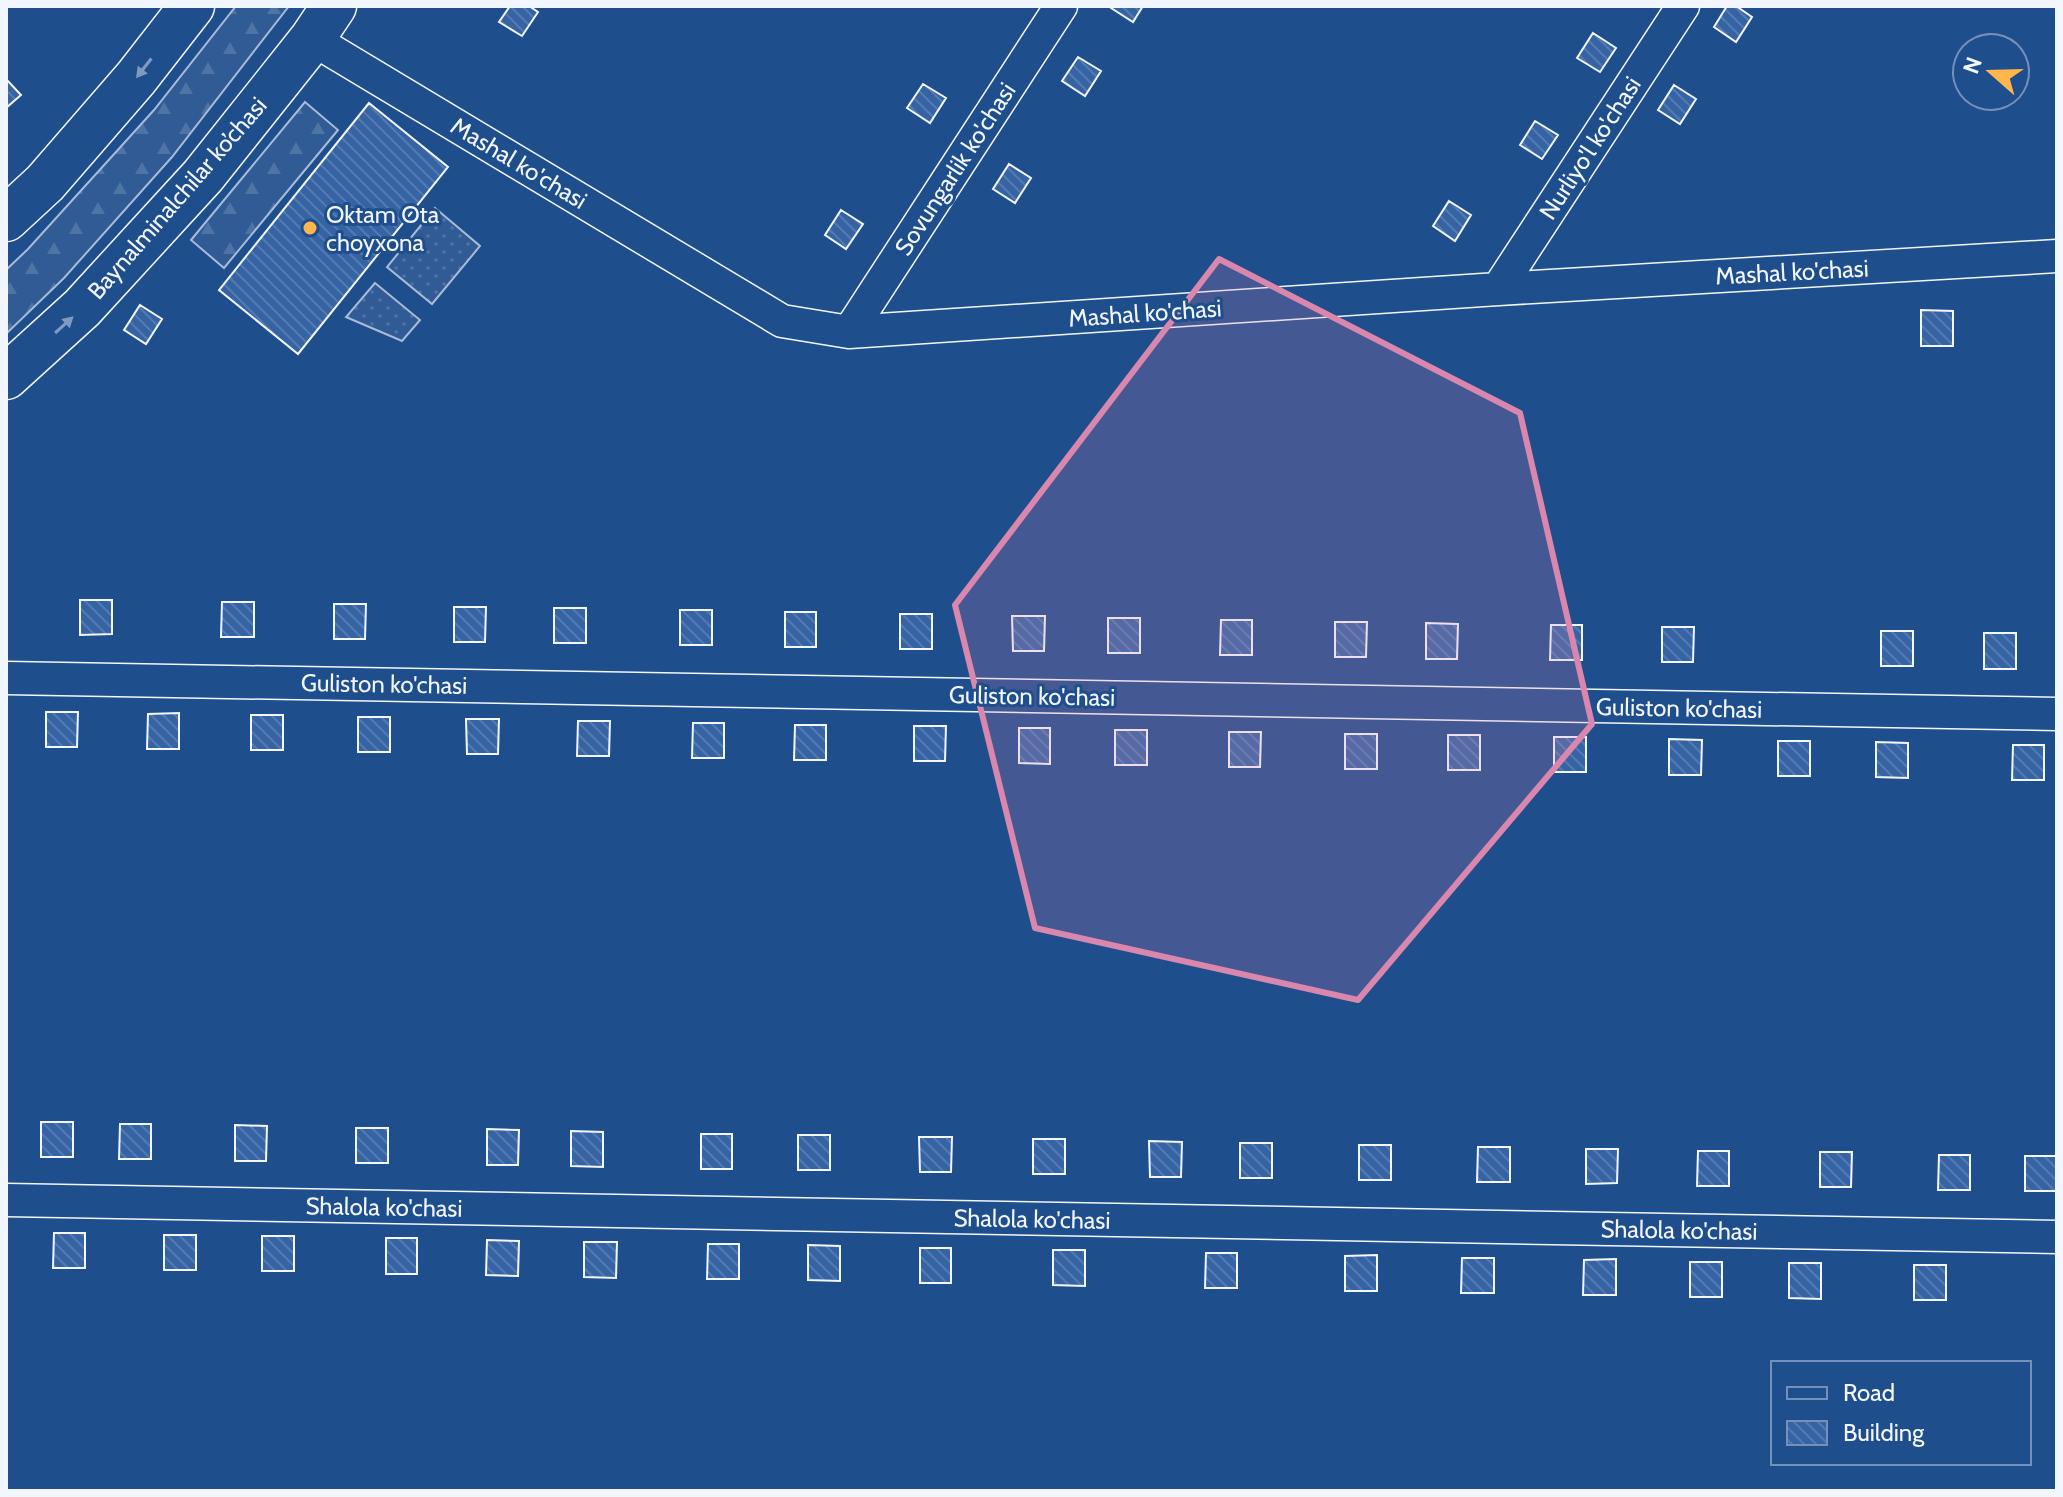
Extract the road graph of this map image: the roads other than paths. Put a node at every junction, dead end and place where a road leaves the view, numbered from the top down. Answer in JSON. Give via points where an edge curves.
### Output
{"nodes":[{"id":1,"x":192,"y":6,"type":"edge"},
{"id":2,"x":1061,"y":6,"type":"edge"},
{"id":3,"x":1683,"y":6,"type":"edge"},
{"id":4,"x":323,"y":23,"type":"edge"},
{"id":5,"x":6,"y":219,"type":"edge"},
{"id":6,"x":2057,"y":256,"type":"edge"},
{"id":7,"x":1498,"y":289,"type":"junction"},
{"id":8,"x":849,"y":332,"type":"junction"},
{"id":9,"x":6,"y":377,"type":"edge"},
{"id":10,"x":6,"y":678,"type":"edge"},
{"id":11,"x":2057,"y":714,"type":"edge"},
{"id":12,"x":6,"y":1200,"type":"edge"},
{"id":13,"x":2057,"y":1237,"type":"edge"}],
"edges":[{"from":1,"to":5,"type":"main road","one_way":true,"via":[[45,183]]},
{"from":2,"to":8,"type":"street","name":"Sovungarlik ko'chasi"},
{"from":3,"to":7,"type":"street","name":"Nurliyo'l ko'chasi"},
{"from":4,"to":8,"type":"street","name":"Mashal ko'chasi","via":[[782,321]]},
{"from":9,"to":4,"type":"main road","name":"Baynalminalchilar ko’chasi","one_way":true,"via":[[82,308],[203,176]]},
{"from":6,"to":7,"type":"street","name":"Mashal ko'chasi"},
{"from":7,"to":8,"type":"street","name":"Mashal ko'chasi"},
{"from":10,"to":11,"type":"street","name":"Guliston ko'chasi"},
{"from":12,"to":13,"type":"street","name":"Shalola ko'chasi"}]}
